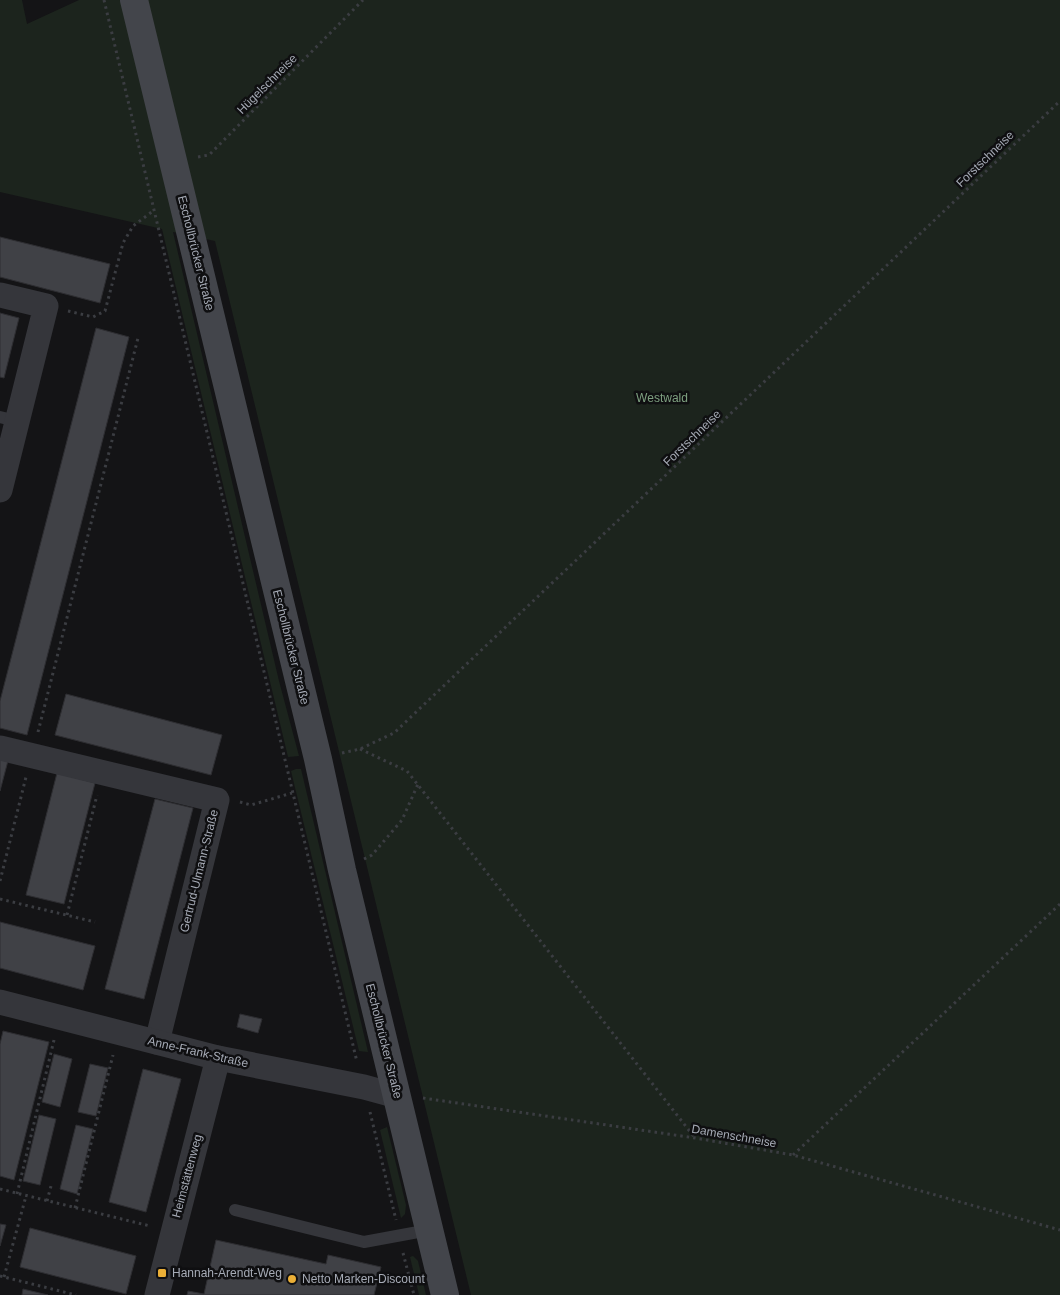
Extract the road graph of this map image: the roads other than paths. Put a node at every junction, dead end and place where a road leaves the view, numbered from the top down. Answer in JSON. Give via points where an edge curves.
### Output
{"nodes":[{"id":1,"x":134,"y":0,"type":"edge"},
{"id":2,"x":0,"y":295,"type":"edge"},
{"id":3,"x":9,"y":419,"type":"edge"},
{"id":4,"x":0,"y":490,"type":"edge"},
{"id":5,"x":0,"y":748,"type":"edge"},
{"id":6,"x":0,"y":1002,"type":"edge"},
{"id":7,"x":157,"y":1042,"type":"junction"},
{"id":8,"x":218,"y":1058,"type":"junction"},
{"id":9,"x":397,"y":1096,"type":"junction"},
{"id":10,"x":235,"y":1210,"type":"dead end"},
{"id":11,"x":429,"y":1230,"type":"junction"},
{"id":12,"x":156,"y":1295,"type":"edge"},
{"id":13,"x":445,"y":1295,"type":"edge"}],
"edges":[{"from":1,"to":9,"type":"main road","name":"Eschollbrücker Straße"},
{"from":2,"to":3,"type":"street","via":[[46,306]]},
{"from":3,"to":4,"type":"street"},
{"from":5,"to":7,"type":"street","name":"Gertrud-Ulmann-Straße","via":[[217,800]]},
{"from":6,"to":7,"type":"street","name":"Anne-Frank-Straße"},
{"from":7,"to":8,"type":"street","name":"Anne-Frank-Straße"},
{"from":8,"to":9,"type":"street","name":"Anne-Frank-Straße"},
{"from":8,"to":12,"type":"street","name":"Heimstättenweg"},
{"from":9,"to":11,"type":"main road","name":"Eschollbrücker Straße"},
{"from":10,"to":11,"type":"lane","via":[[364,1242]]},
{"from":11,"to":13,"type":"main road","name":"Eschollbrücker Straße"}]}
